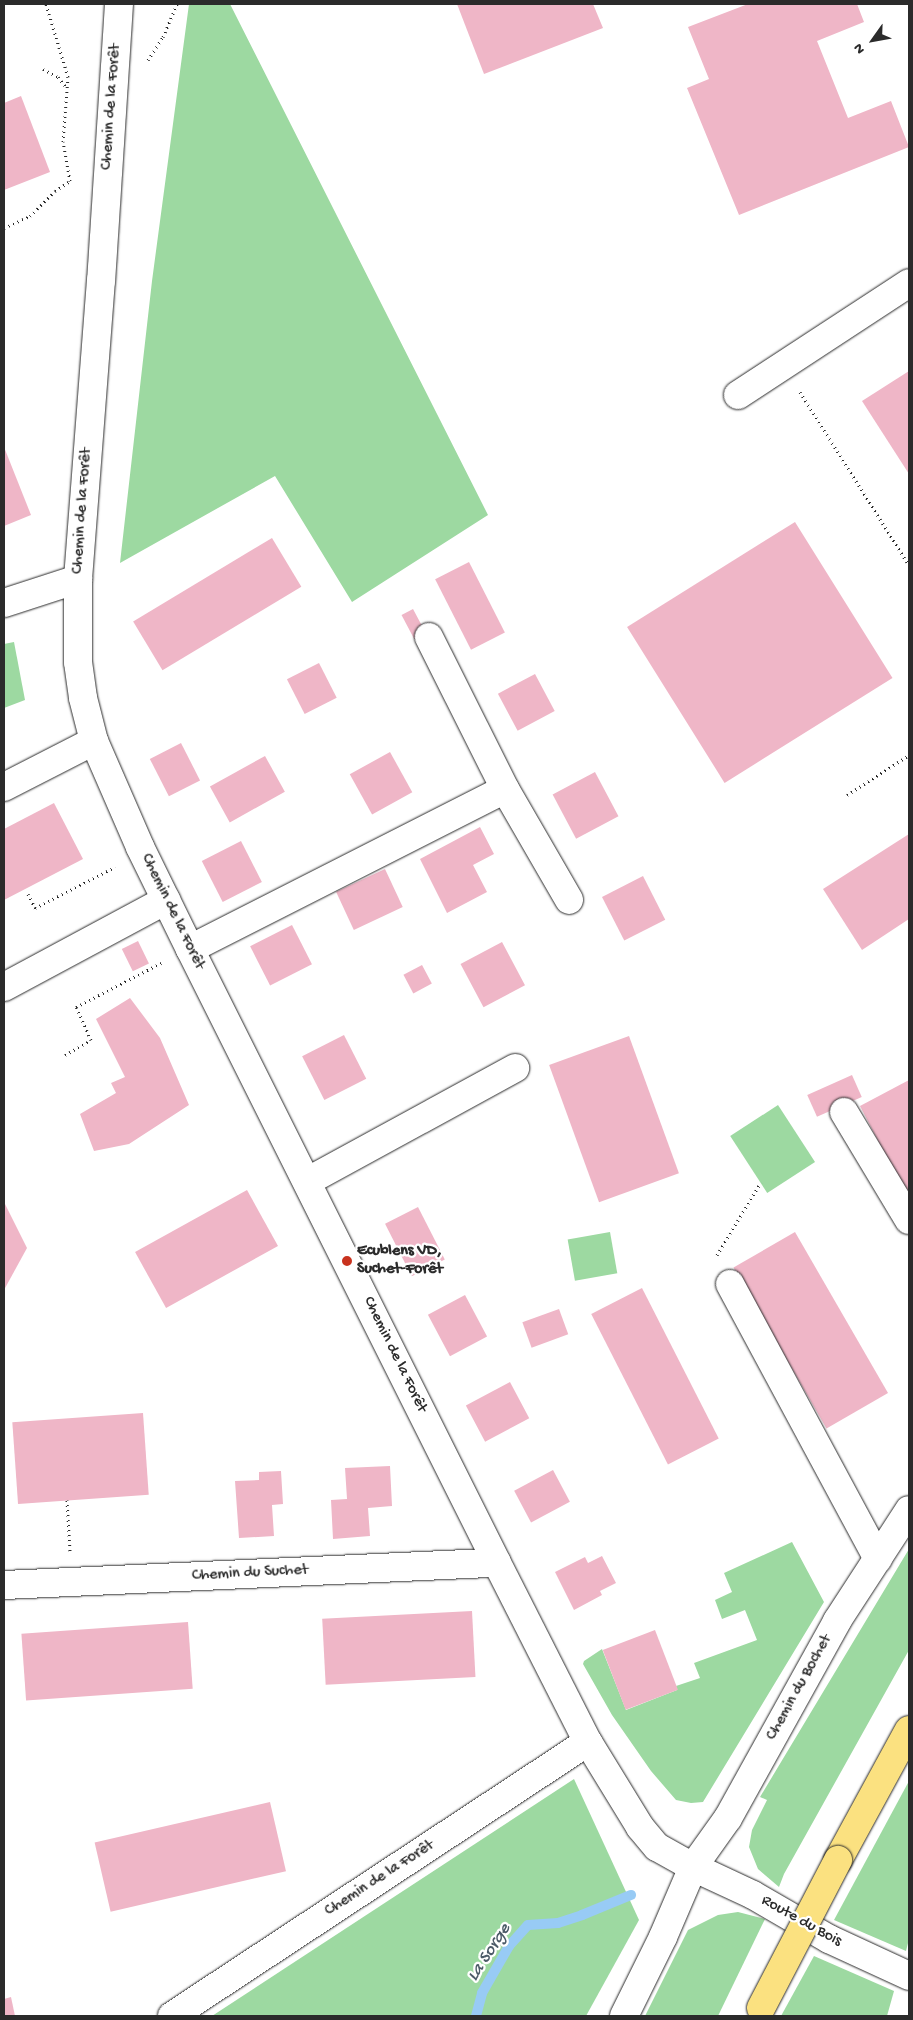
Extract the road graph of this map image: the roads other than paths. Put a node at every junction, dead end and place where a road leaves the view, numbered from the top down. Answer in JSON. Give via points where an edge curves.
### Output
{"nodes":[{"id":1,"x":119,"y":4,"type":"edge"},
{"id":2,"x":909,"y":283,"type":"edge"},
{"id":3,"x":738,"y":395,"type":"dead end"},
{"id":4,"x":78,"y":579,"type":"junction"},
{"id":5,"x":4,"y":603,"type":"edge"},
{"id":6,"x":429,"y":637,"type":"dead end"},
{"id":7,"x":94,"y":740,"type":"junction"},
{"id":8,"x":4,"y":787,"type":"edge"},
{"id":9,"x":505,"y":789,"type":"junction"},
{"id":10,"x":166,"y":900,"type":"junction"},
{"id":11,"x":569,"y":900,"type":"dead end"},
{"id":12,"x":190,"y":949,"type":"junction"},
{"id":13,"x":4,"y":987,"type":"edge"},
{"id":14,"x":515,"y":1068,"type":"dead end"},
{"id":15,"x":844,"y":1112,"type":"dead end"},
{"id":16,"x":308,"y":1181,"type":"junction"},
{"id":17,"x":909,"y":1220,"type":"edge"},
{"id":18,"x":730,"y":1284,"type":"dead end"},
{"id":19,"x":909,"y":1510,"type":"edge"},
{"id":20,"x":878,"y":1559,"type":"junction"},
{"id":21,"x":497,"y":1563,"type":"junction"},
{"id":22,"x":4,"y":1585,"type":"edge"},
{"id":23,"x":909,"y":1730,"type":"edge"},
{"id":24,"x":588,"y":1742,"type":"junction"},
{"id":25,"x":693,"y":1867,"type":"junction"},
{"id":26,"x":909,"y":1976,"type":"edge"},
{"id":27,"x":758,"y":2012,"type":"edge"},
{"id":28,"x":172,"y":2016,"type":"edge"},
{"id":29,"x":624,"y":2016,"type":"edge"}],
"edges":[{"from":1,"to":4,"type":"street","name":"Chemin de la Forêt"},
{"from":2,"to":3,"type":"street"},
{"from":4,"to":5,"type":"street"},
{"from":4,"to":7,"type":"street","name":"Chemin de la Forêt","via":[[78,662]]},
{"from":6,"to":9,"type":"street"},
{"from":7,"to":8,"type":"street"},
{"from":7,"to":10,"type":"street","name":"Chemin de la Forêt"},
{"from":9,"to":11,"type":"street"},
{"from":9,"to":12,"type":"street"},
{"from":10,"to":12,"type":"street","name":"Chemin de la Forêt"},
{"from":10,"to":13,"type":"street"},
{"from":12,"to":16,"type":"street","name":"Chemin de la Forêt"},
{"from":14,"to":16,"type":"street"},
{"from":15,"to":17,"type":"street"},
{"from":16,"to":21,"type":"street","name":"Chemin de la Forêt"},
{"from":18,"to":20,"type":"street"},
{"from":19,"to":20,"type":"street","name":"Chemin du Bochet"},
{"from":20,"to":25,"type":"street","name":"Chemin du Bochet","via":[[837,1621],[728,1818]]},
{"from":21,"to":22,"type":"street","name":"Chemin du Suchet"},
{"from":21,"to":24,"type":"street","name":"Chemin de la Forêt"},
{"from":23,"to":27,"type":"highway","bridge":true},
{"from":24,"to":25,"type":"street","name":"Chemin de la Forêt","via":[[648,1838],[657,1847]]},
{"from":24,"to":28,"type":"street","name":"Chemin de la Forêt"},
{"from":25,"to":26,"type":"street","name":"Route du Bois","via":[[753,1895],[829,1939]]},
{"from":25,"to":29,"type":"street","name":"Chemin du Bochet"}]}
